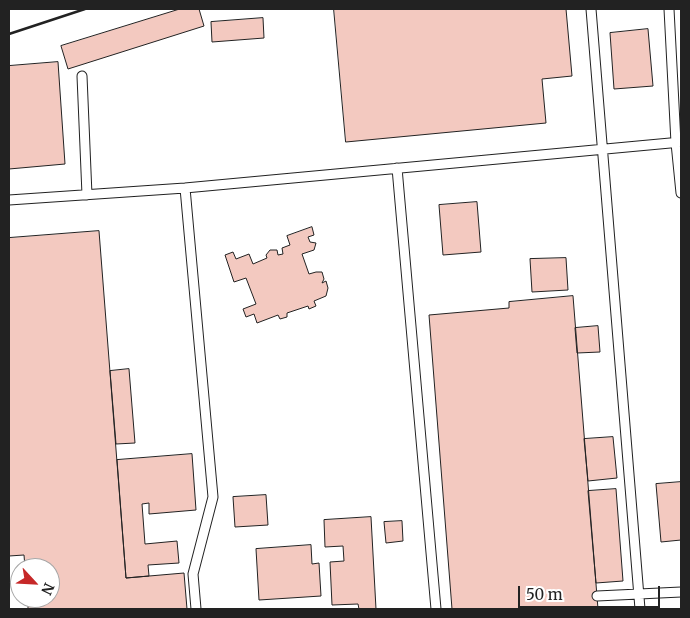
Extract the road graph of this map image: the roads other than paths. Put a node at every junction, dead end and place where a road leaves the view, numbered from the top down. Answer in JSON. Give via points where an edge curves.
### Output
{"nodes":[{"id":1,"x":591,"y":9,"type":"edge"},
{"id":2,"x":669,"y":9,"type":"edge"},
{"id":3,"x":82,"y":76,"type":"dead end"},
{"id":4,"x":679,"y":142,"type":"edge"},
{"id":5,"x":602,"y":149,"type":"junction"},
{"id":6,"x":397,"y":168,"type":"junction"},
{"id":7,"x":185,"y":188,"type":"junction"},
{"id":8,"x":681,"y":193,"type":"edge"},
{"id":9,"x":87,"y":195,"type":"junction"},
{"id":10,"x":9,"y":200,"type":"edge"},
{"id":11,"x":681,"y":592,"type":"edge"},
{"id":12,"x":639,"y":594,"type":"junction"},
{"id":13,"x":597,"y":596,"type":"dead end"},
{"id":14,"x":196,"y":609,"type":"edge"},
{"id":15,"x":436,"y":609,"type":"edge"},
{"id":16,"x":640,"y":609,"type":"edge"}],
"edges":[{"from":1,"to":5,"type":"lane"},
{"from":2,"to":4,"type":"lane"},
{"from":3,"to":9,"type":"lane"},
{"from":4,"to":5,"type":"lane"},
{"from":4,"to":8,"type":"lane"},
{"from":5,"to":6,"type":"lane"},
{"from":5,"to":12,"type":"lane"},
{"from":6,"to":7,"type":"lane"},
{"from":6,"to":15,"type":"lane"},
{"from":7,"to":9,"type":"lane"},
{"from":7,"to":14,"type":"lane","via":[[213,497],[193,574]]},
{"from":9,"to":10,"type":"lane"},
{"from":11,"to":12,"type":"lane"},
{"from":12,"to":13,"type":"lane"},
{"from":12,"to":16,"type":"lane"}]}
